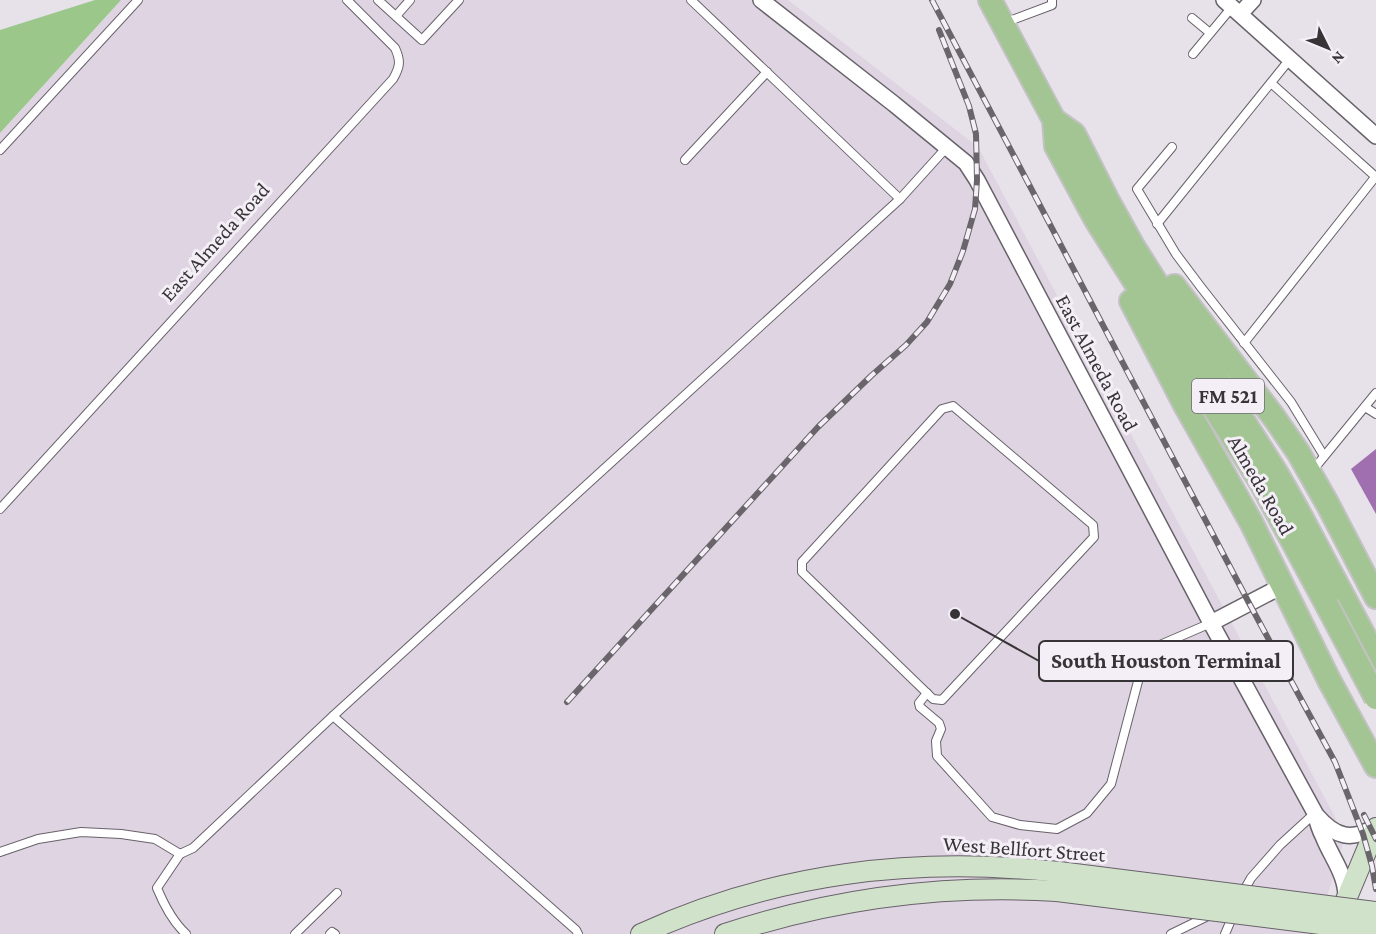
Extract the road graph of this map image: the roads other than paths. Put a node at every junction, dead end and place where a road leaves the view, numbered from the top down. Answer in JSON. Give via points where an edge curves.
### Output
{"nodes":[{"id":1,"x":138,"y":0,"type":"edge"},
{"id":2,"x":347,"y":0,"type":"edge"},
{"id":3,"x":378,"y":0,"type":"edge"},
{"id":4,"x":411,"y":0,"type":"edge"},
{"id":5,"x":459,"y":0,"type":"edge"},
{"id":6,"x":691,"y":0,"type":"edge"},
{"id":7,"x":761,"y":0,"type":"edge"},
{"id":8,"x":990,"y":0,"type":"edge"},
{"id":9,"x":1052,"y":0,"type":"edge"},
{"id":10,"x":1253,"y":0,"type":"edge"},
{"id":11,"x":1232,"y":7,"type":"edge"},
{"id":12,"x":396,"y":16,"type":"junction"},
{"id":13,"x":1192,"y":18,"type":"dead end"},
{"id":14,"x":1002,"y":24,"type":"junction"},
{"id":15,"x":1210,"y":33,"type":"junction"},
{"id":16,"x":1193,"y":54,"type":"dead end"},
{"id":17,"x":1290,"y":59,"type":"junction"},
{"id":18,"x":767,"y":72,"type":"junction"},
{"id":19,"x":1271,"y":83,"type":"junction"},
{"id":20,"x":1054,"y":120,"type":"junction"},
{"id":21,"x":1376,"y":136,"type":"edge"},
{"id":22,"x":947,"y":147,"type":"junction"},
{"id":23,"x":1172,"y":147,"type":"dead end"},
{"id":24,"x":0,"y":150,"type":"edge"},
{"id":25,"x":685,"y":160,"type":"dead end"},
{"id":26,"x":1376,"y":177,"type":"edge"},
{"id":27,"x":900,"y":199,"type":"junction"},
{"id":28,"x":1107,"y":199,"type":"junction"},
{"id":29,"x":1096,"y":220,"type":"junction"},
{"id":30,"x":1157,"y":224,"type":"junction"},
{"id":31,"x":1192,"y":293,"type":"junction"},
{"id":32,"x":1244,"y":343,"type":"junction"},
{"id":33,"x":1376,"y":393,"type":"edge"},
{"id":34,"x":1365,"y":406,"type":"junction"},
{"id":35,"x":1376,"y":414,"type":"edge"},
{"id":36,"x":1317,"y":465,"type":"junction"},
{"id":37,"x":0,"y":509,"type":"edge"},
{"id":38,"x":1282,"y":586,"type":"junction"},
{"id":39,"x":1376,"y":597,"type":"edge"},
{"id":40,"x":1335,"y":601,"type":"junction"},
{"id":41,"x":1211,"y":623,"type":"junction"},
{"id":42,"x":1146,"y":651,"type":"junction"},
{"id":43,"x":1376,"y":658,"type":"edge"},
{"id":44,"x":1045,"y":672,"type":"dead end"},
{"id":45,"x":1329,"y":680,"type":"junction"},
{"id":46,"x":1376,"y":691,"type":"edge"},
{"id":47,"x":927,"y":693,"type":"junction"},
{"id":48,"x":1376,"y":698,"type":"edge"},
{"id":49,"x":333,"y":716,"type":"junction"},
{"id":50,"x":1376,"y":766,"type":"edge"},
{"id":51,"x":1315,"y":813,"type":"junction"},
{"id":52,"x":1376,"y":827,"type":"edge"},
{"id":53,"x":0,"y":852,"type":"edge"},
{"id":54,"x":180,"y":854,"type":"junction"},
{"id":55,"x":1058,"y":882,"type":"junction"},
{"id":56,"x":338,"y":892,"type":"dead end"},
{"id":57,"x":1345,"y":902,"type":"junction"},
{"id":58,"x":1229,"y":906,"type":"dead end"},
{"id":59,"x":1376,"y":912,"type":"edge"},
{"id":60,"x":1376,"y":925,"type":"edge"},
{"id":61,"x":1376,"y":932,"type":"edge"},
{"id":62,"x":186,"y":934,"type":"edge"},
{"id":63,"x":295,"y":934,"type":"edge"},
{"id":64,"x":330,"y":934,"type":"edge"},
{"id":65,"x":335,"y":934,"type":"edge"},
{"id":66,"x":578,"y":934,"type":"edge"},
{"id":67,"x":640,"y":934,"type":"edge"},
{"id":68,"x":725,"y":934,"type":"edge"},
{"id":69,"x":1171,"y":934,"type":"edge"},
{"id":70,"x":1225,"y":934,"type":"edge"},
{"id":71,"x":1335,"y":934,"type":"edge"},
{"id":72,"x":1372,"y":934,"type":"edge"}],
"edges":[{"from":1,"to":24,"type":"lane"},
{"from":2,"to":37,"type":"lane","name":"East Almeda Road","via":[[395,48],[399,69],[393,79]]},
{"from":3,"to":12,"type":"lane"},
{"from":4,"to":12,"type":"lane"},
{"from":5,"to":12,"type":"lane","via":[[422,40]]},
{"from":6,"to":18,"type":"lane"},
{"from":7,"to":22,"type":"street","name":"East Almeda Road"},
{"from":8,"to":14,"type":"main road","name":"Almeda Road","number":"FM 521"},
{"from":9,"to":14,"type":"lane","via":[[1052,5]]},
{"from":10,"to":11,"type":"street"},
{"from":11,"to":15,"type":"lane"},
{"from":11,"to":17,"type":"street"},
{"from":13,"to":15,"type":"lane"},
{"from":14,"to":20,"type":"main road","name":"Almeda Road","number":"FM 521"},
{"from":15,"to":16,"type":"lane"},
{"from":17,"to":19,"type":"lane"},
{"from":17,"to":21,"type":"street"},
{"from":18,"to":25,"type":"lane"},
{"from":18,"to":27,"type":"lane"},
{"from":19,"to":26,"type":"lane"},
{"from":19,"to":30,"type":"lane"},
{"from":20,"to":28,"type":"main road","name":"Almeda Road","number":"FM 521","via":[[1074,134]]},
{"from":20,"to":29,"type":"main road","name":"Almeda Road","number":"FM 521","via":[[1056,146]]},
{"from":22,"to":27,"type":"lane"},
{"from":22,"to":41,"type":"street","name":"East Almeda Road","via":[[966,163],[977,180]]},
{"from":23,"to":30,"type":"lane","via":[[1137,189]]},
{"from":26,"to":32,"type":"lane"},
{"from":27,"to":49,"type":"lane"},
{"from":28,"to":31,"type":"main road"},
{"from":28,"to":40,"type":"main road","name":"Almeda Road","number":"FM 521","via":[[1272,465],[1298,511]]},
{"from":29,"to":38,"type":"main road","via":[[1124,286]]},
{"from":29,"to":40,"type":"main road","name":"Almeda Road","number":"FM 521"},
{"from":30,"to":31,"type":"lane"},
{"from":31,"to":32,"type":"lane"},
{"from":31,"to":36,"type":"main road","via":[[1298,452]]},
{"from":32,"to":36,"type":"lane","via":[[1291,402]]},
{"from":33,"to":34,"type":"lane"},
{"from":34,"to":35,"type":"lane"},
{"from":34,"to":36,"type":"lane"},
{"from":36,"to":39,"type":"main road"},
{"from":38,"to":41,"type":"street"},
{"from":38,"to":45,"type":"main road"},
{"from":40,"to":43,"type":"main road","name":"Almeda Road","number":"FM 521"},
{"from":40,"to":48,"type":"main road","name":"Almeda Road","number":"FM 521","bridge":true},
{"from":41,"to":42,"type":"lane"},
{"from":41,"to":51,"type":"street","name":"East Almeda Road"},
{"from":42,"to":44,"type":"lane","via":[[1080,658]]},
{"from":42,"to":47,"type":"lane","via":[[1111,784],[1087,813],[1057,828],[1020,825],[992,817],[937,756],[936,741],[942,729],[919,703]]},
{"from":45,"to":46,"type":"main road","via":[[1349,692]]},
{"from":45,"to":50,"type":"main road"},
{"from":47,"to":47,"type":"lane","via":[[801,572],[802,562],[942,409],[953,406],[1093,525],[1094,537],[942,700]]},
{"from":49,"to":54,"type":"lane","via":[[193,848]]},
{"from":49,"to":66,"type":"lane"},
{"from":51,"to":52,"type":"street","name":"East Almeda Road","via":[[1329,828],[1343,835],[1356,836]]},
{"from":51,"to":57,"type":"street","name":"East Almeda Road","via":[[1343,879]]},
{"from":51,"to":70,"type":"lane","via":[[1247,883]]},
{"from":52,"to":57,"type":"main road"},
{"from":53,"to":54,"type":"lane","via":[[38,839],[81,832],[155,839]]},
{"from":54,"to":62,"type":"lane","via":[[157,888],[165,907]]},
{"from":55,"to":59,"type":"main road","name":"West Bellfort Street","bridge":true},
{"from":55,"to":61,"type":"main road","name":"West Bellfort Street","bridge":true},
{"from":55,"to":67,"type":"main road","name":"West Bellfort Street","via":[[1009,867],[903,868],[837,875],[757,892]]},
{"from":55,"to":68,"type":"main road","name":"West Bellfort Street","via":[[1016,889],[878,898],[805,912]]},
{"from":56,"to":63,"type":"lane"},
{"from":57,"to":71,"type":"main road"},
{"from":58,"to":69,"type":"lane"},
{"from":60,"to":72,"type":"main road"},
{"from":64,"to":65,"type":"lane"}]}
